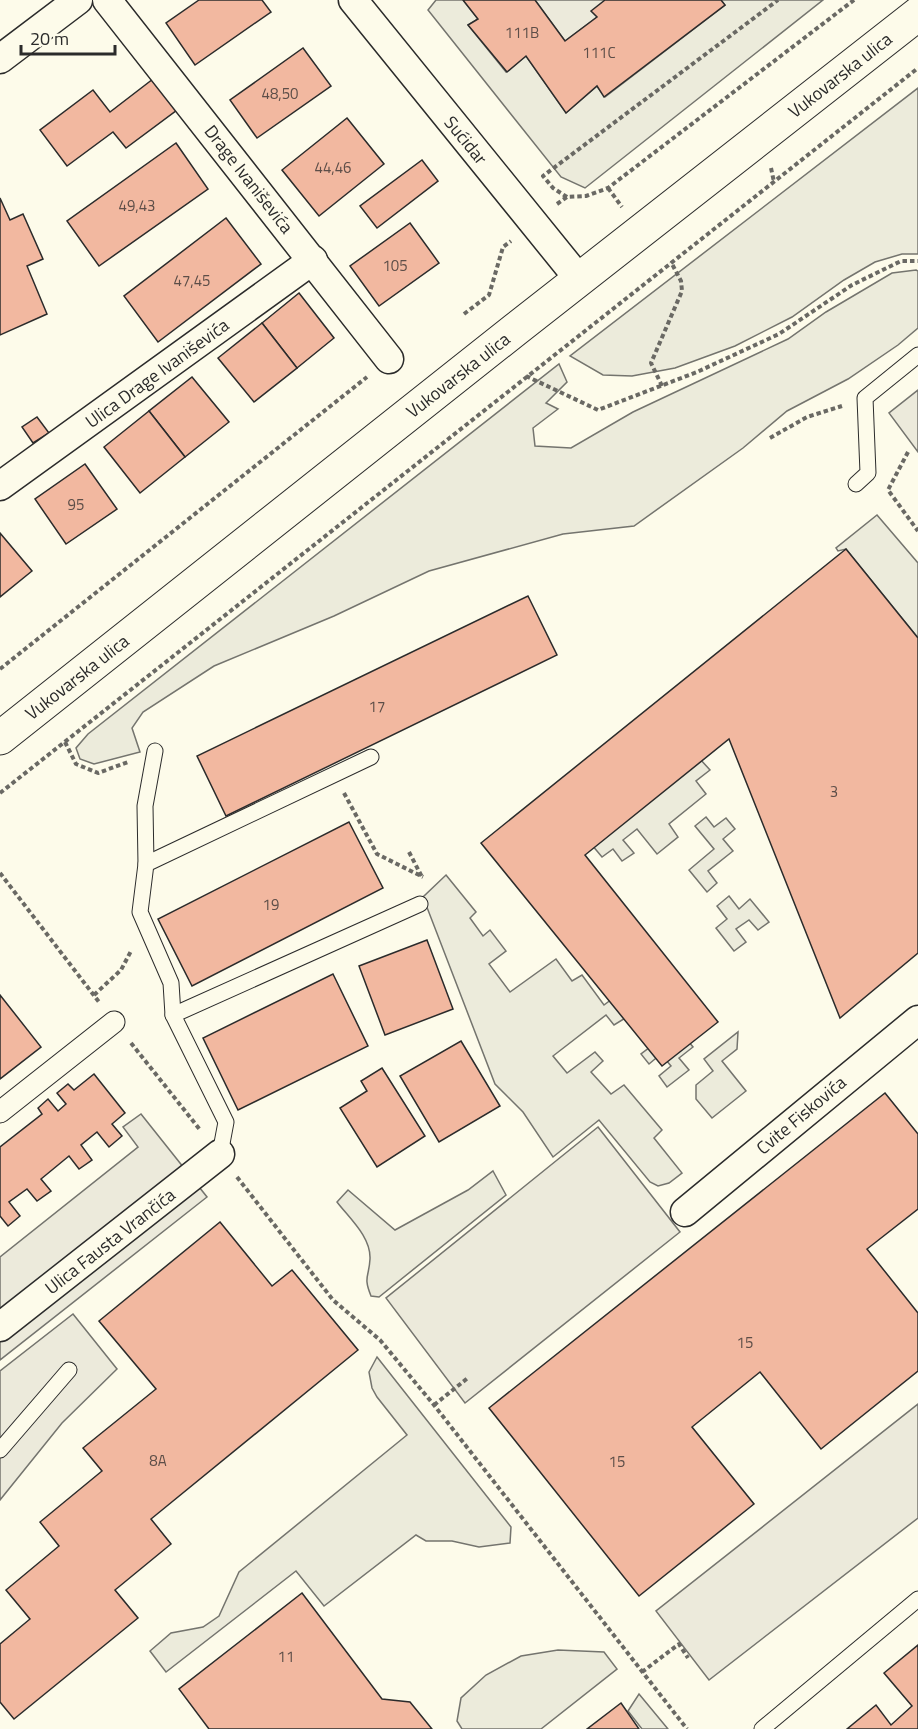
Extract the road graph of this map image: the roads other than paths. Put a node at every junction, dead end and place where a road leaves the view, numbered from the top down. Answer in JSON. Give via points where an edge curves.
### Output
{"nodes":[{"id":1,"x":78,"y":0,"type":"edge"},
{"id":2,"x":108,"y":0,"type":"edge"},
{"id":3,"x":353,"y":0,"type":"edge"},
{"id":4,"x":918,"y":14,"type":"edge"},
{"id":5,"x":0,"y":59,"type":"edge"},
{"id":6,"x":313,"y":260,"type":"junction"},
{"id":7,"x":579,"y":279,"type":"junction"},
{"id":8,"x":918,"y":355,"type":"edge"},
{"id":9,"x":389,"y":359,"type":"road end"},
{"id":10,"x":856,"y":484,"type":"dead end"},
{"id":11,"x":0,"y":486,"type":"edge"},
{"id":12,"x":0,"y":738,"type":"edge"},
{"id":13,"x":155,"y":752,"type":"road end"},
{"id":14,"x":371,"y":757,"type":"dead end"},
{"id":15,"x":146,"y":864,"type":"junction"},
{"id":16,"x":420,"y":904,"type":"dead end"},
{"id":17,"x":173,"y":1015,"type":"junction"},
{"id":18,"x":918,"y":1020,"type":"edge"},
{"id":19,"x":114,"y":1022,"type":"road end"},
{"id":20,"x":0,"y":1112,"type":"edge"},
{"id":21,"x":220,"y":1154,"type":"joint"},
{"id":22,"x":686,"y":1212,"type":"dead end"},
{"id":23,"x":0,"y":1328,"type":"edge"},
{"id":24,"x":69,"y":1370,"type":"dead end"},
{"id":25,"x":0,"y":1450,"type":"edge"},
{"id":26,"x":918,"y":1599,"type":"edge"},
{"id":27,"x":762,"y":1729,"type":"edge"}],
"edges":[{"from":1,"to":5,"type":"street"},
{"from":2,"to":6,"type":"street","name":"Drage Ivaniševića"},
{"from":3,"to":7,"type":"street","name":"Sućidar"},
{"from":4,"to":7,"type":"street","name":"Vukovarska ulica"},
{"from":6,"to":9,"type":"street","name":"Drage Ivaniševića"},
{"from":6,"to":11,"type":"street","name":"Ulica Drage Ivaniševića"},
{"from":7,"to":12,"type":"street","name":"Vukovarska ulica"},
{"from":8,"to":10,"type":"lane","via":[[865,398],[868,473]]},
{"from":13,"to":15,"type":"lane","via":[[145,807]]},
{"from":14,"to":15,"type":"lane"},
{"from":15,"to":17,"type":"lane","via":[[140,912],[171,982]]},
{"from":16,"to":17,"type":"lane"},
{"from":17,"to":21,"type":"lane","via":[[226,1122]]},
{"from":18,"to":22,"type":"street","name":"Cvite Fiskovića"},
{"from":19,"to":20,"type":"street"},
{"from":21,"to":23,"type":"street","name":"Ulica Fausta Vrančića"},
{"from":24,"to":25,"type":"lane"},
{"from":26,"to":27,"type":"lane"}]}
